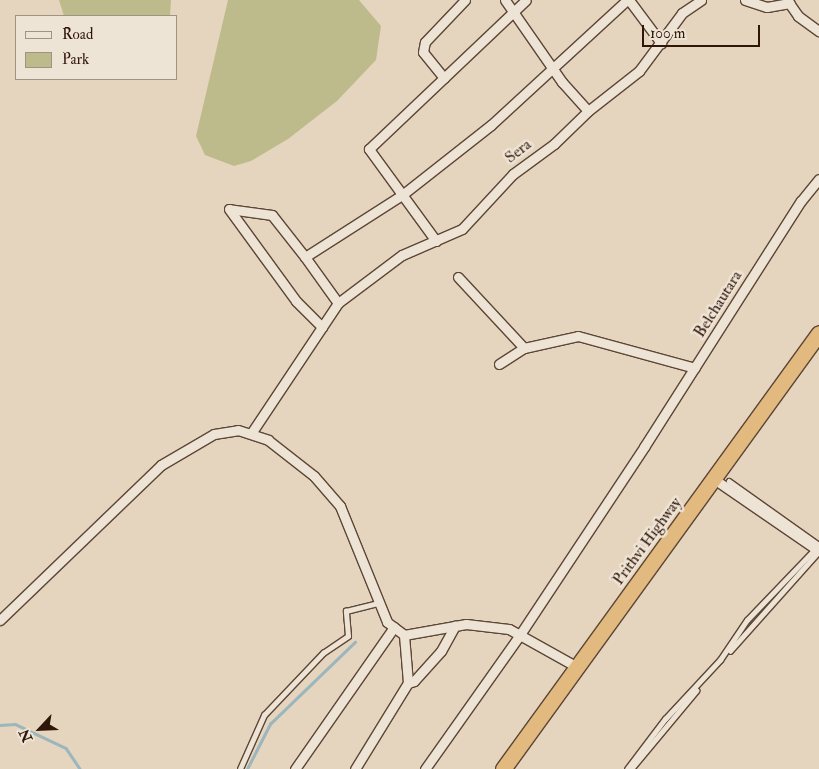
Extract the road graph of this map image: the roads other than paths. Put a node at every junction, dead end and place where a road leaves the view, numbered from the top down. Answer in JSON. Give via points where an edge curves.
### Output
{"nodes":[{"id":1,"x":465,"y":0,"type":"edge"},
{"id":2,"x":504,"y":0,"type":"edge"},
{"id":3,"x":526,"y":0,"type":"edge"},
{"id":4,"x":628,"y":0,"type":"edge"},
{"id":5,"x":701,"y":0,"type":"edge"},
{"id":6,"x":745,"y":0,"type":"edge"},
{"id":7,"x":788,"y":2,"type":"edge"},
{"id":8,"x":513,"y":13,"type":"junction"},
{"id":9,"x":819,"y":31,"type":"edge"},
{"id":10,"x":662,"y":43,"type":"junction"},
{"id":11,"x":552,"y":66,"type":"junction"},
{"id":12,"x":444,"y":78,"type":"junction"},
{"id":13,"x":588,"y":111,"type":"junction"},
{"id":14,"x":819,"y":179,"type":"edge"},
{"id":15,"x":402,"y":195,"type":"junction"},
{"id":16,"x":436,"y":241,"type":"junction"},
{"id":17,"x":304,"y":257,"type":"junction"},
{"id":18,"x":458,"y":277,"type":"dead end"},
{"id":19,"x":338,"y":303,"type":"junction"},
{"id":20,"x":322,"y":328,"type":"junction"},
{"id":21,"x":819,"y":333,"type":"edge"},
{"id":22,"x":524,"y":348,"type":"junction"},
{"id":23,"x":499,"y":364,"type":"dead end"},
{"id":24,"x":695,"y":368,"type":"junction"},
{"id":25,"x":252,"y":432,"type":"junction"},
{"id":26,"x":714,"y":479,"type":"junction"},
{"id":27,"x":730,"y":481,"type":"dead end"},
{"id":28,"x":818,"y":548,"type":"edge"},
{"id":29,"x":378,"y":603,"type":"junction"},
{"id":30,"x":0,"y":620,"type":"edge"},
{"id":31,"x":455,"y":626,"type":"junction"},
{"id":32,"x":394,"y":628,"type":"junction"},
{"id":33,"x":404,"y":634,"type":"junction"},
{"id":34,"x":519,"y":636,"type":"junction"},
{"id":35,"x":577,"y":667,"type":"junction"},
{"id":36,"x":408,"y":683,"type":"junction"},
{"id":37,"x":240,"y":769,"type":"edge"},
{"id":38,"x":295,"y":769,"type":"edge"},
{"id":39,"x":355,"y":769,"type":"edge"},
{"id":40,"x":425,"y":769,"type":"edge"},
{"id":41,"x":503,"y":769,"type":"edge"},
{"id":42,"x":627,"y":769,"type":"edge"},
{"id":43,"x":631,"y":769,"type":"edge"}],
"edges":[{"from":1,"to":12,"type":"street","via":[[425,42],[423,52]]},
{"from":2,"to":8,"type":"street"},
{"from":3,"to":8,"type":"street"},
{"from":4,"to":10,"type":"street"},
{"from":4,"to":11,"type":"street"},
{"from":5,"to":10,"type":"street","name":"Sera","via":[[682,14]]},
{"from":6,"to":7,"type":"street","via":[[767,6]]},
{"from":7,"to":9,"type":"street","via":[[798,16]]},
{"from":8,"to":11,"type":"street"},
{"from":8,"to":12,"type":"street"},
{"from":10,"to":13,"type":"street","name":"Sera","via":[[639,71]]},
{"from":11,"to":13,"type":"street"},
{"from":11,"to":15,"type":"street","via":[[491,125]]},
{"from":12,"to":15,"type":"street","via":[[369,149]]},
{"from":13,"to":16,"type":"street","name":"Sera","via":[[554,144],[534,155],[513,174],[462,229]]},
{"from":14,"to":24,"type":"street","name":"Belchautara","via":[[801,201]]},
{"from":15,"to":16,"type":"street"},
{"from":15,"to":17,"type":"street"},
{"from":16,"to":19,"type":"street","name":"Sera","via":[[402,254]]},
{"from":17,"to":19,"type":"street"},
{"from":17,"to":20,"type":"street","via":[[272,215],[229,208],[296,301]]},
{"from":18,"to":22,"type":"street"},
{"from":19,"to":20,"type":"street","name":"Sera"},
{"from":20,"to":25,"type":"street","name":"Sera"},
{"from":21,"to":26,"type":"highway","name":"Prithvi Highway"},
{"from":22,"to":23,"type":"street"},
{"from":22,"to":24,"type":"street","via":[[578,336]]},
{"from":24,"to":34,"type":"street","name":"Belchautara"},
{"from":25,"to":29,"type":"street","via":[[268,440],[314,476],[340,506]]},
{"from":25,"to":30,"type":"street","via":[[238,430],[214,434],[161,465]]},
{"from":26,"to":28,"type":"street"},
{"from":26,"to":35,"type":"highway","name":"Prithvi Highway"},
{"from":27,"to":28,"type":"lane"},
{"from":28,"to":42,"type":"lane","via":[[747,620],[720,660],[665,719]]},
{"from":28,"to":43,"type":"lane","via":[[668,720]]},
{"from":29,"to":32,"type":"street","via":[[387,622]]},
{"from":29,"to":37,"type":"lane","via":[[346,611],[348,636],[323,653],[264,715]]},
{"from":31,"to":33,"type":"street"},
{"from":31,"to":34,"type":"street","via":[[466,624],[509,629]]},
{"from":31,"to":36,"type":"street","via":[[441,651],[414,681]]},
{"from":32,"to":33,"type":"street"},
{"from":32,"to":38,"type":"street"},
{"from":33,"to":36,"type":"street"},
{"from":34,"to":35,"type":"street"},
{"from":34,"to":40,"type":"street","name":"Belchautara"},
{"from":35,"to":41,"type":"highway","name":"Prithvi Highway"},
{"from":36,"to":39,"type":"street"}]}
